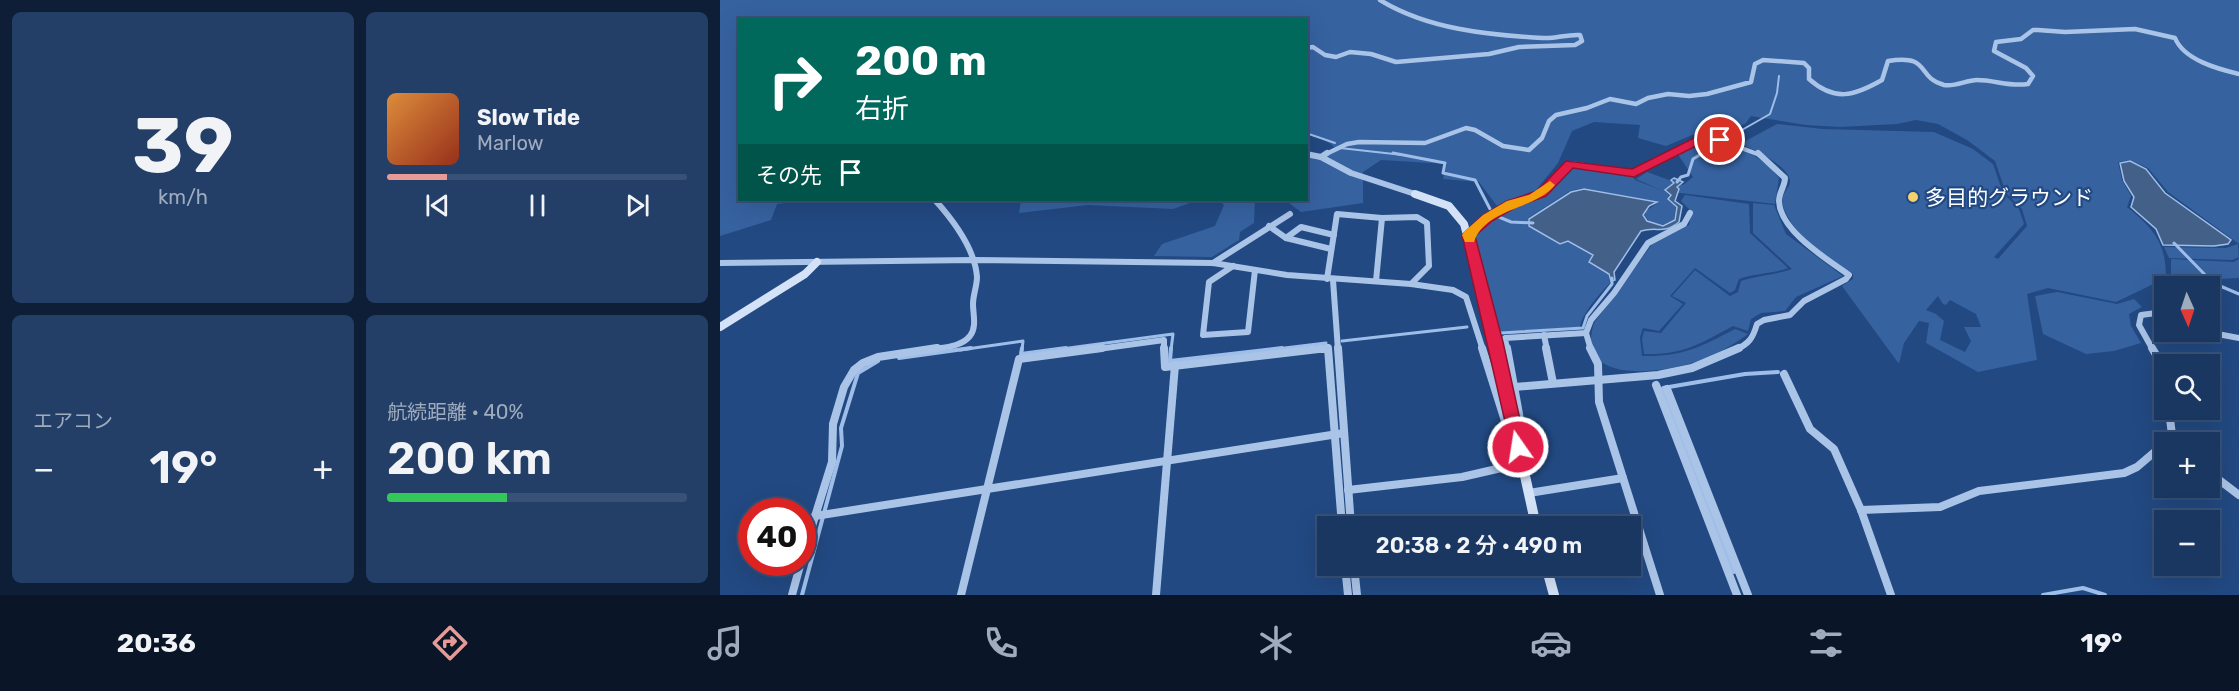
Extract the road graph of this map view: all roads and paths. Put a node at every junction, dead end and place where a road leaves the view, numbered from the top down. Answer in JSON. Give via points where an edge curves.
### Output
{"nodes":[{"id":1,"x":1380,"y":0,"type":"edge"},
{"id":2,"x":1308,"y":48,"type":"edge"},
{"id":3,"x":2239,"y":74,"type":"edge"},
{"id":4,"x":1308,"y":154,"type":"edge"},
{"id":5,"x":1321,"y":157,"type":"junction"},
{"id":6,"x":1415,"y":194,"type":"joint"},
{"id":7,"x":935,"y":201,"type":"edge"},
{"id":8,"x":1690,"y":213,"type":"dead end"},
{"id":9,"x":1290,"y":214,"type":"dead end"},
{"id":10,"x":1382,"y":218,"type":"junction"},
{"id":11,"x":1269,"y":226,"type":"junction"},
{"id":12,"x":1334,"y":235,"type":"junction"},
{"id":13,"x":1468,"y":235,"type":"junction"},
{"id":14,"x":1286,"y":238,"type":"junction"},
{"id":15,"x":1332,"y":249,"type":"junction"},
{"id":16,"x":975,"y":260,"type":"junction"},
{"id":17,"x":818,"y":262,"type":"junction"},
{"id":18,"x":720,"y":263,"type":"edge"},
{"id":19,"x":1213,"y":263,"type":"junction"},
{"id":20,"x":1233,"y":266,"type":"junction"},
{"id":21,"x":1255,"y":270,"type":"junction"},
{"id":22,"x":1330,"y":280,"type":"junction"},
{"id":23,"x":1376,"y":281,"type":"junction"},
{"id":24,"x":1411,"y":285,"type":"junction"},
{"id":25,"x":2154,"y":313,"type":"edge"},
{"id":26,"x":720,"y":327,"type":"edge"},
{"id":27,"x":1587,"y":333,"type":"junction"},
{"id":28,"x":2220,"y":334,"type":"edge"},
{"id":29,"x":1544,"y":335,"type":"junction"},
{"id":30,"x":2239,"y":338,"type":"edge"},
{"id":31,"x":2156,"y":354,"type":"edge"},
{"id":32,"x":1175,"y":365,"type":"junction"},
{"id":33,"x":1784,"y":374,"type":"dead end"},
{"id":34,"x":1598,"y":379,"type":"junction"},
{"id":35,"x":1553,"y":383,"type":"junction"},
{"id":36,"x":1656,"y":385,"type":"dead end"},
{"id":37,"x":1515,"y":387,"type":"junction"},
{"id":38,"x":1667,"y":389,"type":"dead end"},
{"id":39,"x":1514,"y":431,"type":"junction"},
{"id":40,"x":1344,"y":433,"type":"junction"},
{"id":41,"x":1334,"y":434,"type":"junction"},
{"id":42,"x":2154,"y":453,"type":"edge"},
{"id":43,"x":1168,"y":461,"type":"junction"},
{"id":44,"x":1522,"y":463,"type":"junction"},
{"id":45,"x":1623,"y":478,"type":"junction"},
{"id":46,"x":2220,"y":481,"type":"edge"},
{"id":47,"x":987,"y":490,"type":"junction"},
{"id":48,"x":1348,"y":490,"type":"junction"},
{"id":49,"x":1528,"y":494,"type":"junction"},
{"id":50,"x":2239,"y":495,"type":"edge"},
{"id":51,"x":1861,"y":510,"type":"junction"},
{"id":52,"x":816,"y":513,"type":"edge"},
{"id":53,"x":816,"y":516,"type":"edge"},
{"id":54,"x":1341,"y":516,"type":"edge"},
{"id":55,"x":1350,"y":516,"type":"edge"},
{"id":56,"x":1534,"y":516,"type":"edge"},
{"id":57,"x":797,"y":576,"type":"edge"},
{"id":58,"x":1346,"y":576,"type":"edge"},
{"id":59,"x":1355,"y":576,"type":"edge"},
{"id":60,"x":1549,"y":576,"type":"edge"},
{"id":61,"x":792,"y":595,"type":"edge"},
{"id":62,"x":961,"y":595,"type":"edge"},
{"id":63,"x":1156,"y":595,"type":"edge"},
{"id":64,"x":1348,"y":595,"type":"edge"},
{"id":65,"x":1357,"y":595,"type":"edge"},
{"id":66,"x":1554,"y":595,"type":"edge"},
{"id":67,"x":1660,"y":595,"type":"edge"},
{"id":68,"x":1737,"y":595,"type":"edge"},
{"id":69,"x":1748,"y":595,"type":"edge"},
{"id":70,"x":1891,"y":595,"type":"edge"}],
"edges":[{"from":1,"to":2,"type":"street","via":[[1391,9],[1454,27],[1544,38],[1574,34],[1580,35],[1582,41],[1575,45],[1519,47],[1489,54],[1396,62],[1350,52],[1336,57]]},
{"from":3,"to":5,"type":"street","via":[[2215,68],[2179,48],[2175,38],[2161,32],[2122,27],[2069,33],[2042,29],[2033,30],[2028,38],[2019,41],[1995,42],[1994,51],[2033,76],[2028,84],[2014,87],[1976,79],[1959,86],[1945,85],[1932,79],[1915,58],[1900,58],[1888,61],[1882,80],[1865,91],[1833,95],[1818,89],[1809,79],[1809,68],[1804,63],[1763,60],[1755,64],[1750,82],[1707,94],[1668,94],[1636,104],[1610,99],[1556,115],[1529,150],[1516,150],[1475,129],[1463,129],[1427,144],[1345,142]]},
{"from":4,"to":5,"type":"street"},
{"from":5,"to":6,"type":"street","via":[[1351,173]]},
{"from":6,"to":13,"type":"street","via":[[1452,207]]},
{"from":7,"to":16,"type":"street"},
{"from":8,"to":27,"type":"street","via":[[1684,224],[1648,243],[1591,320]]},
{"from":9,"to":11,"type":"street"},
{"from":10,"to":12,"type":"street","via":[[1337,214]]},
{"from":10,"to":23,"type":"street"},
{"from":10,"to":24,"type":"street","via":[[1418,217],[1428,223],[1430,266]]},
{"from":11,"to":14,"type":"street"},
{"from":11,"to":19,"type":"street"},
{"from":12,"to":14,"type":"street","via":[[1301,227]]},
{"from":12,"to":15,"type":"street"},
{"from":13,"to":34,"type":"street","via":[[1511,204],[1541,194],[1570,164],[1634,173],[1700,140],[1720,140],[1758,153],[1783,174],[1786,179],[1779,203],[1791,228],[1849,275],[1846,279],[1804,301],[1790,315],[1757,324],[1746,345],[1692,368],[1658,375]]},
{"from":13,"to":39,"type":"street"},
{"from":14,"to":15,"type":"street"},
{"from":15,"to":22,"type":"street"},
{"from":16,"to":17,"type":"street"},
{"from":16,"to":19,"type":"street"},
{"from":16,"to":52,"type":"street","via":[[976,327],[969,338],[958,345],[878,357],[854,370],[844,387],[833,424],[831,462]]},
{"from":17,"to":18,"type":"street"},
{"from":17,"to":26,"type":"street"},
{"from":19,"to":20,"type":"street"},
{"from":20,"to":21,"type":"street"},
{"from":20,"to":21,"type":"street","via":[[1209,282],[1203,334],[1248,332]]},
{"from":21,"to":22,"type":"street"},
{"from":22,"to":23,"type":"street"},
{"from":22,"to":40,"type":"street"},
{"from":23,"to":24,"type":"street"},
{"from":24,"to":39,"type":"street","via":[[1453,290],[1466,297],[1506,424]]},
{"from":25,"to":31,"type":"street","via":[[2138,319]]},
{"from":27,"to":29,"type":"street"},
{"from":27,"to":34,"type":"street","via":[[1598,364]]},
{"from":28,"to":30,"type":"street"},
{"from":29,"to":35,"type":"street"},
{"from":29,"to":37,"type":"street","via":[[1505,338]]},
{"from":32,"to":41,"type":"street","via":[[1328,348]]},
{"from":32,"to":43,"type":"street"},
{"from":32,"to":47,"type":"street","via":[[1165,367],[1164,340],[1019,359]]},
{"from":33,"to":51,"type":"street","via":[[1810,429],[1834,449]]},
{"from":34,"to":35,"type":"street"},
{"from":34,"to":45,"type":"street","via":[[1599,402]]},
{"from":35,"to":37,"type":"street"},
{"from":36,"to":68,"type":"street"},
{"from":37,"to":39,"type":"street","via":[[1521,425]]},
{"from":38,"to":69,"type":"street"},
{"from":39,"to":44,"type":"street"},
{"from":40,"to":41,"type":"street"},
{"from":40,"to":48,"type":"street"},
{"from":41,"to":43,"type":"street"},
{"from":41,"to":54,"type":"street"},
{"from":42,"to":51,"type":"street","via":[[2124,472],[1978,491],[1941,507]]},
{"from":43,"to":47,"type":"street"},
{"from":43,"to":63,"type":"street"},
{"from":44,"to":48,"type":"street","via":[[1462,477]]},
{"from":44,"to":49,"type":"street"},
{"from":45,"to":49,"type":"street"},
{"from":45,"to":67,"type":"street"},
{"from":46,"to":50,"type":"street"},
{"from":47,"to":53,"type":"street"},
{"from":47,"to":62,"type":"street"},
{"from":48,"to":55,"type":"street"},
{"from":49,"to":56,"type":"street"},
{"from":51,"to":70,"type":"street"},
{"from":57,"to":61,"type":"street"},
{"from":58,"to":64,"type":"street"},
{"from":59,"to":65,"type":"street"},
{"from":60,"to":66,"type":"street"}]}
